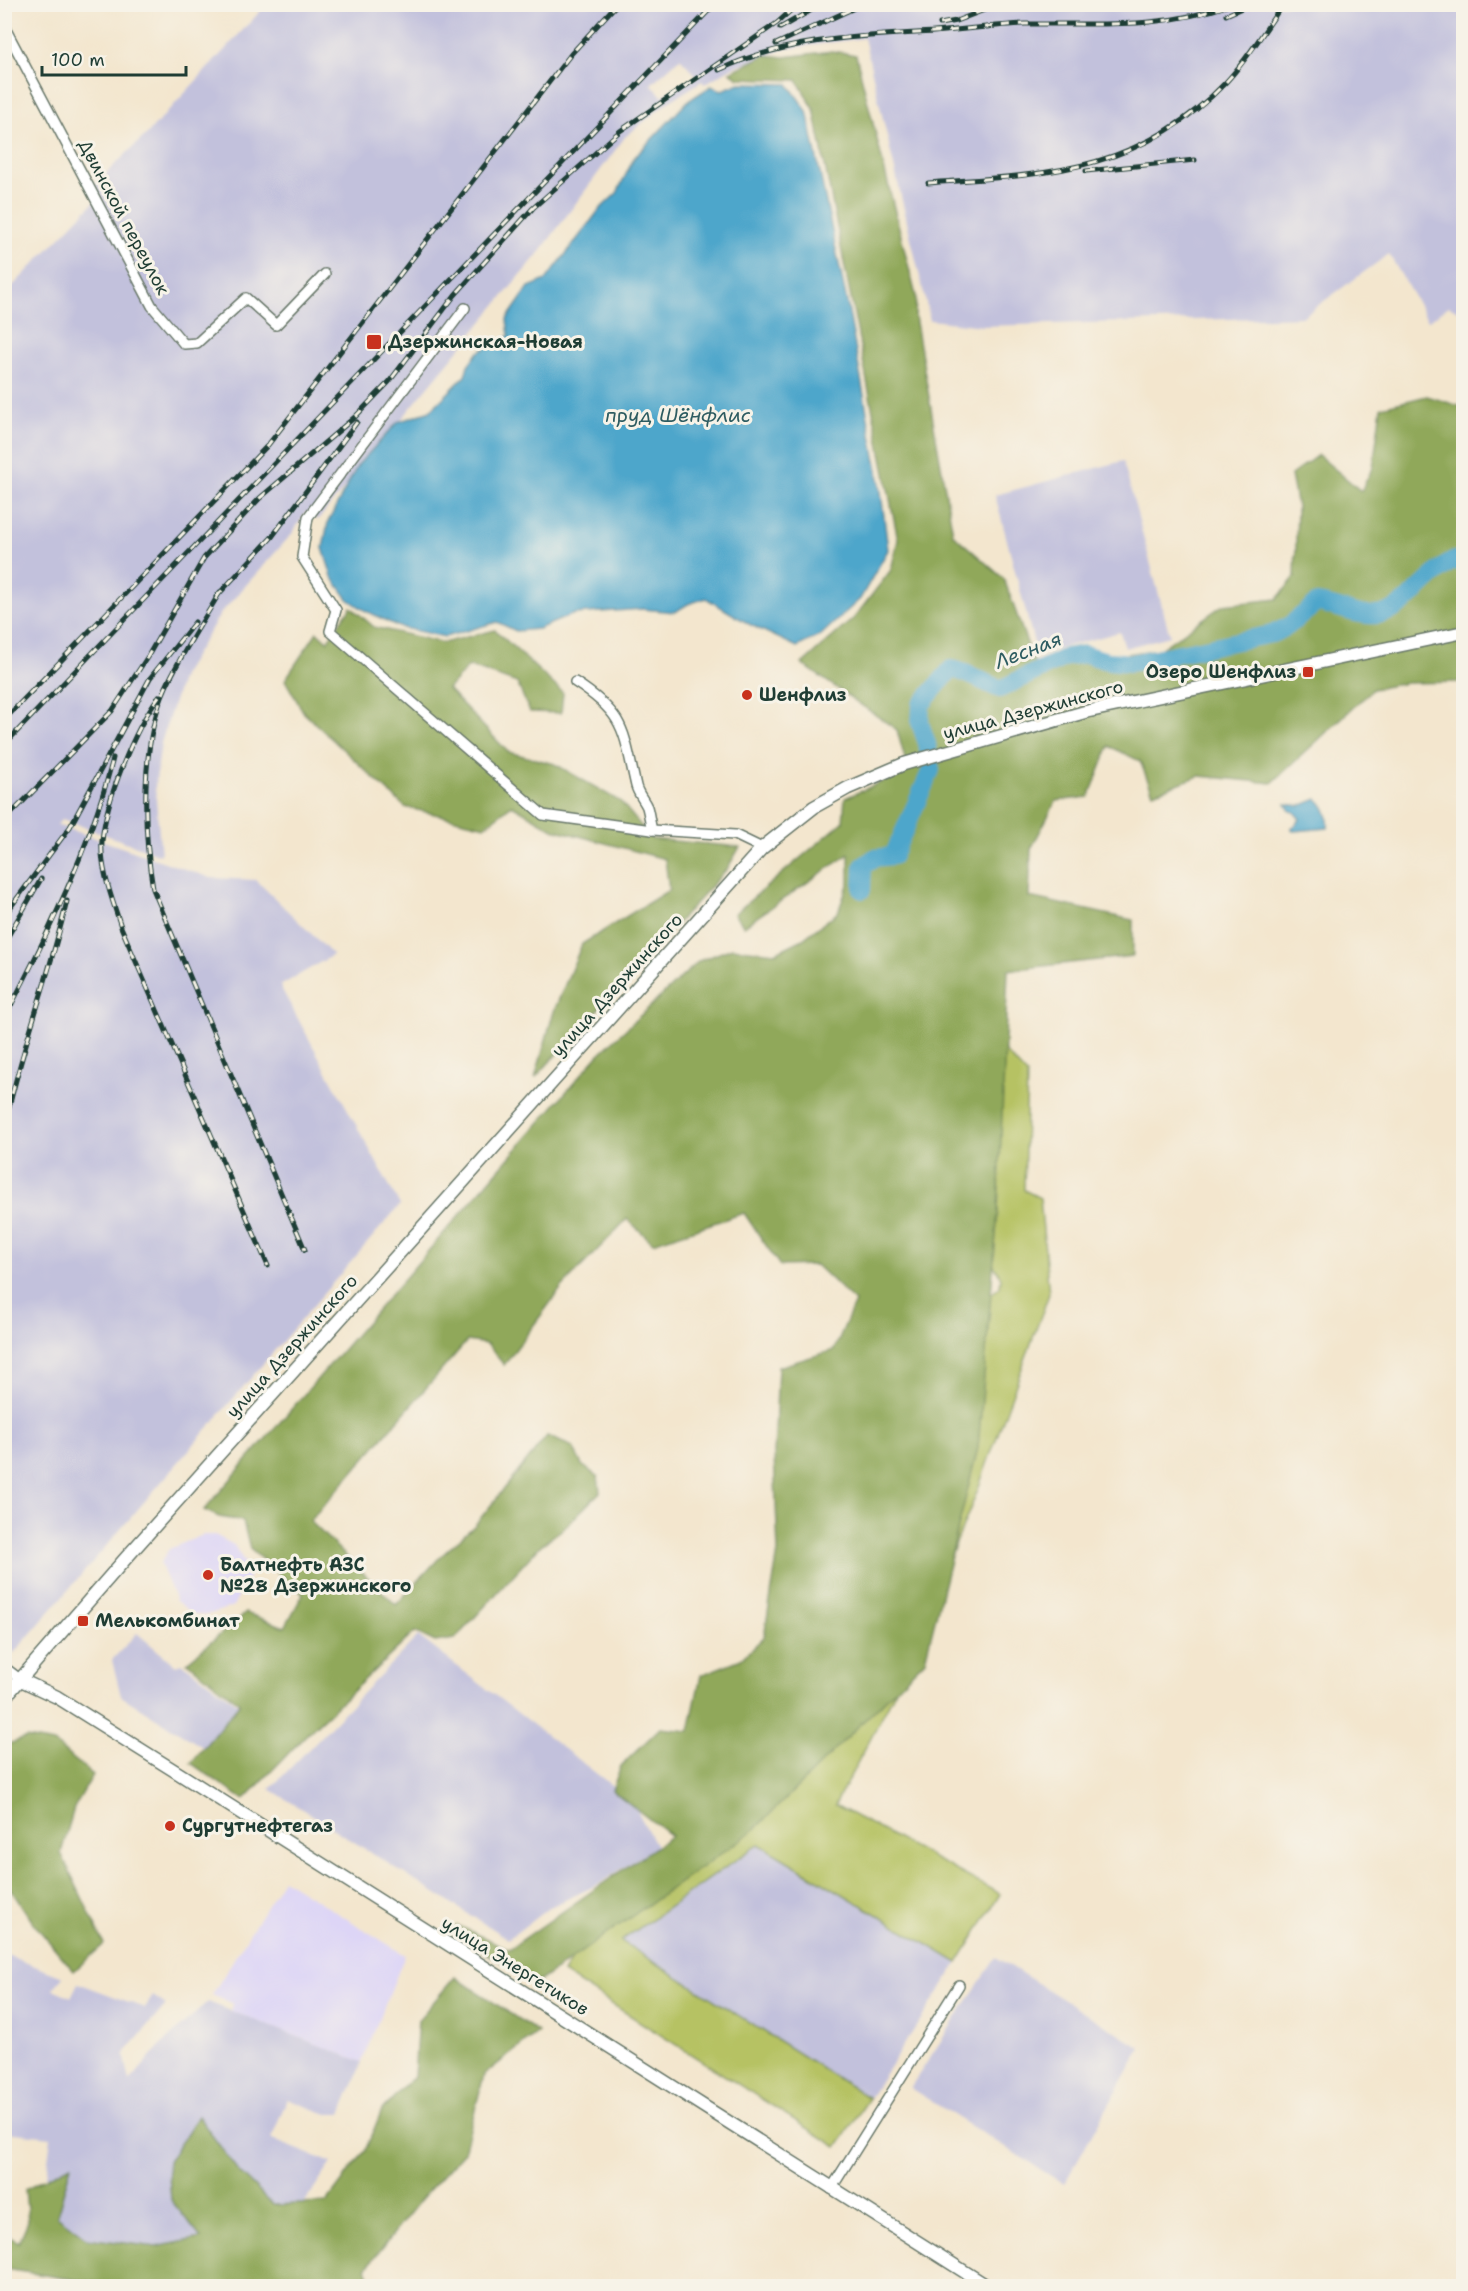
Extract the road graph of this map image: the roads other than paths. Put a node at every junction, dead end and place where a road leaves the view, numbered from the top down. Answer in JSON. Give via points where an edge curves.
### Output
{"nodes":[{"id":1,"x":4,"y":26,"type":"edge"},
{"id":2,"x":325,"y":274,"type":"dead end"},
{"id":3,"x":465,"y":308,"type":"dead end"},
{"id":4,"x":1464,"y":632,"type":"edge"},
{"id":5,"x":575,"y":682,"type":"dead end"},
{"id":6,"x":652,"y":830,"type":"junction"},
{"id":7,"x":762,"y":848,"type":"junction"},
{"id":8,"x":4,"y":1667,"type":"edge"},
{"id":9,"x":21,"y":1680,"type":"junction"},
{"id":10,"x":4,"y":1698,"type":"edge"},
{"id":11,"x":959,"y":1985,"type":"dead end"},
{"id":12,"x":831,"y":2190,"type":"junction"},
{"id":13,"x":987,"y":2286,"type":"edge"}],
"edges":[{"from":1,"to":2,"type":"street","name":"Двинской переулок","via":[[152,306],[184,344],[197,343],[246,298],[276,325]]},
{"from":3,"to":6,"type":"street","via":[[308,517],[302,557],[336,610],[330,631],[543,815]]},
{"from":4,"to":7,"type":"main road","name":"улица Дзержинского","via":[[1085,712],[888,770],[814,807]]},
{"from":5,"to":6,"type":"street","via":[[601,699],[619,720]]},
{"from":6,"to":7,"type":"street","via":[[735,836]]},
{"from":7,"to":9,"type":"main road","name":"улица Дзержинского"},
{"from":8,"to":9,"type":"street"},
{"from":9,"to":10,"type":"main road","name":"улица Дзержинского"},
{"from":9,"to":12,"type":"main road","name":"улица Энергетиков","via":[[57,1697],[175,1771]]},
{"from":11,"to":12,"type":"street"},
{"from":12,"to":13,"type":"main road","name":"улица Энергетиков"}]}
